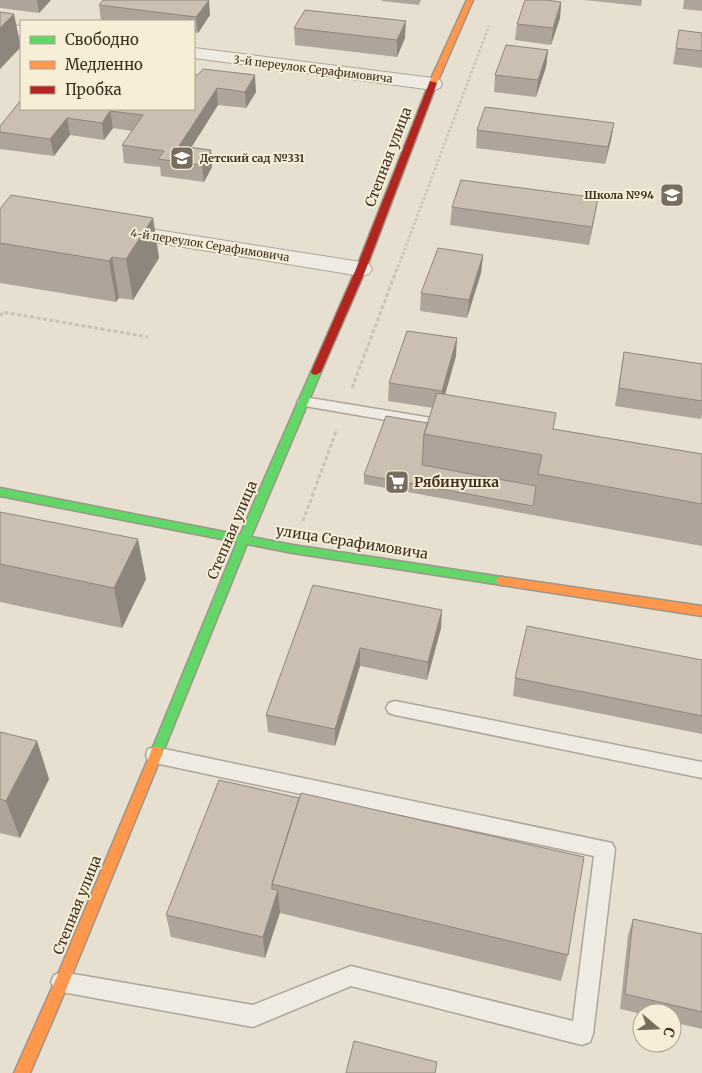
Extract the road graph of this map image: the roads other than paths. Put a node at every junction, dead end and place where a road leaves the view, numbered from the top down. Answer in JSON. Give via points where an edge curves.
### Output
{"nodes":[{"id":1,"x":470,"y":0,"type":"edge"},
{"id":2,"x":0,"y":29,"type":"edge"},
{"id":3,"x":20,"y":31,"type":"edge"},
{"id":4,"x":195,"y":53,"type":"edge"},
{"id":5,"x":433,"y":84,"type":"junction"},
{"id":6,"x":97,"y":227,"type":"edge"},
{"id":7,"x":361,"y":269,"type":"junction"},
{"id":8,"x":304,"y":402,"type":"junction"},
{"id":9,"x":468,"y":429,"type":"edge"},
{"id":10,"x":0,"y":492,"type":"edge"},
{"id":11,"x":244,"y":539,"type":"junction"},
{"id":12,"x":702,"y":611,"type":"edge"},
{"id":13,"x":395,"y":708,"type":"dead end"},
{"id":14,"x":155,"y":755,"type":"junction"},
{"id":15,"x":702,"y":770,"type":"edge"},
{"id":16,"x":62,"y":982,"type":"junction"},
{"id":17,"x":22,"y":1073,"type":"edge"}],
"edges":[{"from":1,"to":5,"type":"street","name":"Степная улица"},
{"from":2,"to":3,"type":"street"},
{"from":4,"to":5,"type":"street","name":"3-й переулок Серафимовича"},
{"from":5,"to":7,"type":"street","name":"Степная улица"},
{"from":6,"to":7,"type":"street","name":"4-й переулок Серафимовича"},
{"from":7,"to":8,"type":"street","name":"Степная улица"},
{"from":8,"to":9,"type":"lane"},
{"from":8,"to":11,"type":"street","name":"Степная улица"},
{"from":10,"to":11,"type":"street","name":"улица Серафимовича"},
{"from":11,"to":12,"type":"street","name":"улица Серафимовича"},
{"from":11,"to":14,"type":"street","name":"Степная улица"},
{"from":13,"to":15,"type":"lane"},
{"from":14,"to":16,"type":"street","name":"Степная улица"},
{"from":14,"to":16,"type":"lane","via":[[605,849],[582,1034],[351,976],[253,1016]]},
{"from":16,"to":17,"type":"street","name":"Степная улица"}]}
